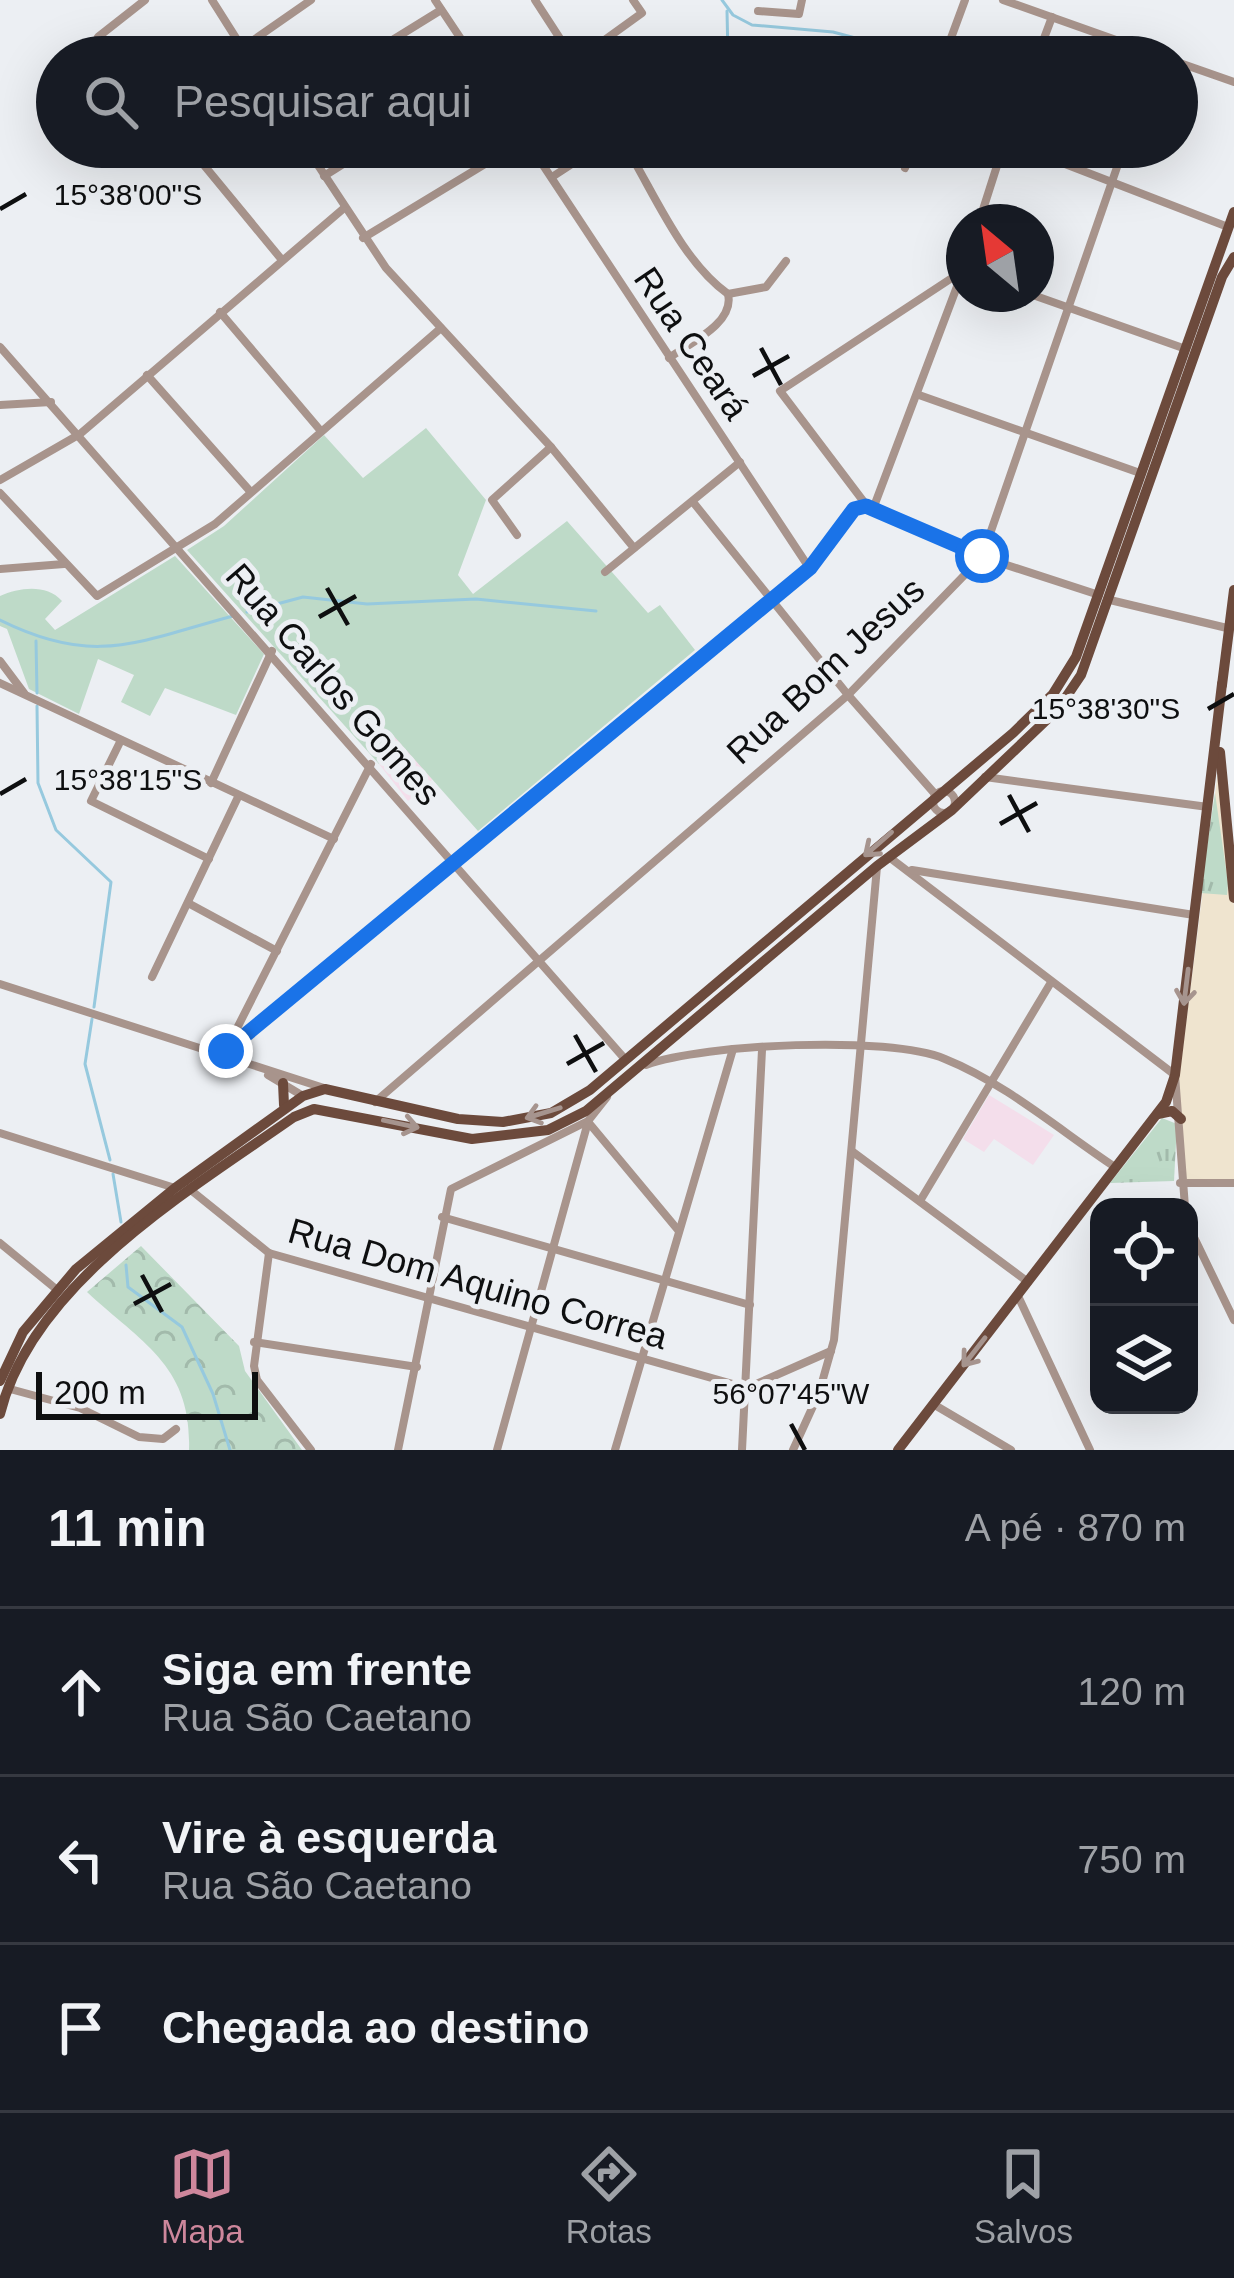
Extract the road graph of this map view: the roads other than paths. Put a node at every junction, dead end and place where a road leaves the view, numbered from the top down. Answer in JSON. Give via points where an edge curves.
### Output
{"nodes":[{"id":1,"x":145,"y":0,"type":"edge"},
{"id":2,"x":212,"y":0,"type":"edge"},
{"id":3,"x":311,"y":0,"type":"edge"},
{"id":4,"x":435,"y":0,"type":"edge"},
{"id":5,"x":535,"y":0,"type":"edge"},
{"id":6,"x":634,"y":0,"type":"edge"},
{"id":7,"x":802,"y":0,"type":"edge"},
{"id":8,"x":964,"y":0,"type":"edge"},
{"id":9,"x":1003,"y":0,"type":"edge"},
{"id":10,"x":441,"y":10,"type":"junction"},
{"id":11,"x":758,"y":11,"type":"dead end"},
{"id":12,"x":1052,"y":16,"type":"junction"},
{"id":13,"x":99,"y":36,"type":"edge"},
{"id":14,"x":234,"y":36,"type":"edge"},
{"id":15,"x":266,"y":36,"type":"edge"},
{"id":16,"x":398,"y":36,"type":"edge"},
{"id":17,"x":459,"y":36,"type":"edge"},
{"id":18,"x":561,"y":36,"type":"edge"},
{"id":19,"x":609,"y":36,"type":"edge"},
{"id":20,"x":951,"y":36,"type":"edge"},
{"id":21,"x":1045,"y":36,"type":"edge"},
{"id":22,"x":1105,"y":36,"type":"edge"},
{"id":23,"x":1198,"y":69,"type":"edge"},
{"id":24,"x":1234,"y":82,"type":"edge"},
{"id":25,"x":206,"y":168,"type":"edge"},
{"id":26,"x":319,"y":168,"type":"edge"},
{"id":27,"x":337,"y":168,"type":"edge"},
{"id":28,"x":478,"y":168,"type":"edge"},
{"id":29,"x":546,"y":168,"type":"edge"},
{"id":30,"x":566,"y":168,"type":"edge"},
{"id":31,"x":639,"y":168,"type":"edge"},
{"id":32,"x":996,"y":168,"type":"edge"},
{"id":33,"x":1071,"y":168,"type":"edge"},
{"id":34,"x":1117,"y":168,"type":"edge"},
{"id":35,"x":324,"y":176,"type":"junction"},
{"id":36,"x":552,"y":177,"type":"junction"},
{"id":37,"x":1111,"y":185,"type":"junction"},
{"id":38,"x":985,"y":204,"type":"edge"},
{"id":39,"x":343,"y":209,"type":"junction"},
{"id":40,"x":1234,"y":212,"type":"edge"},
{"id":41,"x":1228,"y":227,"type":"junction"},
{"id":42,"x":363,"y":238,"type":"junction"},
{"id":43,"x":1234,"y":257,"type":"edge"},
{"id":44,"x":282,"y":260,"type":"junction"},
{"id":45,"x":786,"y":261,"type":"dead end"},
{"id":46,"x":946,"y":281,"type":"edge"},
{"id":47,"x":728,"y":294,"type":"junction"},
{"id":48,"x":1054,"y":302,"type":"edge"},
{"id":49,"x":1070,"y":308,"type":"junction"},
{"id":50,"x":220,"y":312,"type":"junction"},
{"id":51,"x":949,"y":312,"type":"edge"},
{"id":52,"x":441,"y":328,"type":"junction"},
{"id":53,"x":0,"y":347,"type":"edge"},
{"id":54,"x":1184,"y":348,"type":"junction"},
{"id":55,"x":669,"y":358,"type":"junction"},
{"id":56,"x":147,"y":375,"type":"junction"},
{"id":57,"x":919,"y":395,"type":"junction"},
{"id":58,"x":52,"y":402,"type":"junction"},
{"id":59,"x":0,"y":405,"type":"edge"},
{"id":60,"x":320,"y":430,"type":"junction"},
{"id":61,"x":1023,"y":433,"type":"junction"},
{"id":62,"x":80,"y":434,"type":"junction"},
{"id":63,"x":551,"y":447,"type":"junction"},
{"id":64,"x":740,"y":462,"type":"junction"},
{"id":65,"x":1140,"y":473,"type":"junction"},
{"id":66,"x":0,"y":480,"type":"edge"},
{"id":67,"x":249,"y":490,"type":"junction"},
{"id":68,"x":0,"y":494,"type":"edge"},
{"id":69,"x":693,"y":502,"type":"junction"},
{"id":70,"x":870,"y":508,"type":"junction"},
{"id":71,"x":518,"y":535,"type":"dead end"},
{"id":72,"x":178,"y":548,"type":"junction"},
{"id":73,"x":634,"y":548,"type":"junction"},
{"id":74,"x":982,"y":556,"type":"junction"},
{"id":75,"x":66,"y":564,"type":"junction"},
{"id":76,"x":0,"y":568,"type":"edge"},
{"id":77,"x":810,"y":568,"type":"junction"},
{"id":78,"x":604,"y":572,"type":"dead end"},
{"id":79,"x":1234,"y":590,"type":"edge"},
{"id":80,"x":772,"y":597,"type":"junction"},
{"id":81,"x":1105,"y":598,"type":"junction"},
{"id":82,"x":1227,"y":628,"type":"junction"},
{"id":83,"x":272,"y":651,"type":"junction"},
{"id":84,"x":0,"y":661,"type":"edge"},
{"id":85,"x":0,"y":683,"type":"edge"},
{"id":86,"x":1222,"y":684,"type":"junction"},
{"id":87,"x":24,"y":694,"type":"junction"},
{"id":88,"x":848,"y":695,"type":"junction"},
{"id":89,"x":121,"y":740,"type":"junction"},
{"id":90,"x":370,"y":764,"type":"junction"},
{"id":91,"x":983,"y":777,"type":"junction"},
{"id":92,"x":211,"y":784,"type":"junction"},
{"id":93,"x":935,"y":794,"type":"junction"},
{"id":94,"x":238,"y":797,"type":"junction"},
{"id":95,"x":1208,"y":807,"type":"junction"},
{"id":96,"x":952,"y":810,"type":"junction"},
{"id":97,"x":334,"y":839,"type":"junction"},
{"id":98,"x":889,"y":857,"type":"junction"},
{"id":99,"x":209,"y":859,"type":"junction"},
{"id":100,"x":453,"y":862,"type":"junction"},
{"id":101,"x":878,"y":866,"type":"junction"},
{"id":102,"x":909,"y":869,"type":"junction"},
{"id":103,"x":1234,"y":898,"type":"edge"},
{"id":104,"x":188,"y":902,"type":"junction"},
{"id":105,"x":1195,"y":915,"type":"junction"},
{"id":106,"x":278,"y":950,"type":"junction"},
{"id":107,"x":537,"y":959,"type":"junction"},
{"id":108,"x":152,"y":977,"type":"dead end"},
{"id":109,"x":0,"y":984,"type":"edge"},
{"id":110,"x":1050,"y":984,"type":"junction"},
{"id":111,"x":668,"y":1040,"type":"junction"},
{"id":112,"x":859,"y":1047,"type":"junction"},
{"id":113,"x":734,"y":1049,"type":"junction"},
{"id":114,"x":763,"y":1050,"type":"junction"},
{"id":115,"x":683,"y":1052,"type":"junction"},
{"id":116,"x":225,"y":1054,"type":"junction"},
{"id":117,"x":624,"y":1058,"type":"junction"},
{"id":118,"x":646,"y":1065,"type":"junction"},
{"id":119,"x":256,"y":1068,"type":"junction"},
{"id":120,"x":1175,"y":1075,"type":"junction"},
{"id":121,"x":283,"y":1083,"type":"junction"},
{"id":122,"x":988,"y":1084,"type":"junction"},
{"id":123,"x":325,"y":1089,"type":"junction"},
{"id":124,"x":303,"y":1096,"type":"junction"},
{"id":125,"x":607,"y":1097,"type":"junction"},
{"id":126,"x":374,"y":1103,"type":"junction"},
{"id":127,"x":284,"y":1105,"type":"junction"},
{"id":128,"x":314,"y":1109,"type":"junction"},
{"id":129,"x":1158,"y":1114,"type":"junction"},
{"id":130,"x":359,"y":1115,"type":"junction"},
{"id":131,"x":1180,"y":1119,"type":"junction"},
{"id":132,"x":588,"y":1121,"type":"junction"},
{"id":133,"x":0,"y":1133,"type":"edge"},
{"id":134,"x":852,"y":1151,"type":"junction"},
{"id":135,"x":1115,"y":1167,"type":"junction"},
{"id":136,"x":1180,"y":1183,"type":"junction"},
{"id":137,"x":1234,"y":1183,"type":"edge"},
{"id":138,"x":175,"y":1188,"type":"junction"},
{"id":139,"x":192,"y":1191,"type":"junction"},
{"id":140,"x":1183,"y":1198,"type":"edge"},
{"id":141,"x":920,"y":1201,"type":"junction"},
{"id":142,"x":442,"y":1217,"type":"junction"},
{"id":143,"x":678,"y":1230,"type":"junction"},
{"id":144,"x":0,"y":1243,"type":"edge"},
{"id":145,"x":1198,"y":1245,"type":"edge"},
{"id":146,"x":554,"y":1249,"type":"junction"},
{"id":147,"x":269,"y":1253,"type":"junction"},
{"id":148,"x":1028,"y":1282,"type":"junction"},
{"id":149,"x":663,"y":1283,"type":"junction"},
{"id":150,"x":56,"y":1289,"type":"junction"},
{"id":151,"x":430,"y":1296,"type":"junction"},
{"id":152,"x":1018,"y":1296,"type":"junction"},
{"id":153,"x":750,"y":1305,"type":"junction"},
{"id":154,"x":1234,"y":1319,"type":"edge"},
{"id":155,"x":533,"y":1328,"type":"junction"},
{"id":156,"x":254,"y":1342,"type":"junction"},
{"id":157,"x":831,"y":1352,"type":"junction"},
{"id":158,"x":640,"y":1358,"type":"junction"},
{"id":159,"x":417,"y":1366,"type":"junction"},
{"id":160,"x":4,"y":1385,"type":"edge"},
{"id":161,"x":748,"y":1388,"type":"junction"},
{"id":162,"x":933,"y":1404,"type":"junction"},
{"id":163,"x":0,"y":1414,"type":"edge"},
{"id":164,"x":176,"y":1429,"type":"dead end"},
{"id":165,"x":139,"y":1437,"type":"junction"},
{"id":166,"x":129,"y":1450,"type":"edge"},
{"id":167,"x":310,"y":1450,"type":"edge"},
{"id":168,"x":398,"y":1450,"type":"edge"},
{"id":169,"x":497,"y":1450,"type":"edge"},
{"id":170,"x":615,"y":1450,"type":"edge"},
{"id":171,"x":742,"y":1450,"type":"edge"},
{"id":172,"x":793,"y":1450,"type":"edge"},
{"id":173,"x":898,"y":1450,"type":"edge"},
{"id":174,"x":1011,"y":1450,"type":"edge"},
{"id":175,"x":1090,"y":1450,"type":"edge"}],
"edges":[{"from":1,"to":13,"type":"street"},
{"from":2,"to":14,"type":"street"},
{"from":3,"to":15,"type":"street"},
{"from":4,"to":10,"type":"street"},
{"from":5,"to":18,"type":"street"},
{"from":6,"to":19,"type":"street","via":[[642,13]]},
{"from":7,"to":11,"type":"street","via":[[799,14]]},
{"from":8,"to":20,"type":"street"},
{"from":9,"to":12,"type":"street"},
{"from":10,"to":16,"type":"street"},
{"from":10,"to":17,"type":"street"},
{"from":12,"to":21,"type":"street"},
{"from":12,"to":22,"type":"street"},
{"from":23,"to":24,"type":"street"},
{"from":25,"to":44,"type":"street"},
{"from":26,"to":35,"type":"street"},
{"from":27,"to":35,"type":"street"},
{"from":28,"to":42,"type":"street"},
{"from":29,"to":36,"type":"street","name":"Rua Ceará"},
{"from":30,"to":36,"type":"street"},
{"from":31,"to":47,"type":"street","via":[[704,272]]},
{"from":32,"to":38,"type":"street"},
{"from":33,"to":37,"type":"street"},
{"from":34,"to":37,"type":"street","name":"Rua Bom Jesus"},
{"from":35,"to":39,"type":"street"},
{"from":36,"to":55,"type":"street","name":"Rua Ceará"},
{"from":37,"to":41,"type":"street"},
{"from":37,"to":49,"type":"street","name":"Rua Bom Jesus"},
{"from":39,"to":42,"type":"street"},
{"from":39,"to":44,"type":"street"},
{"from":40,"to":41,"type":"main road"},
{"from":41,"to":54,"type":"main road"},
{"from":42,"to":52,"type":"street"},
{"from":43,"to":81,"type":"main road"},
{"from":44,"to":50,"type":"street"},
{"from":45,"to":47,"type":"street","via":[[766,287]]},
{"from":46,"to":70,"type":"street","via":[[780,391]]},
{"from":47,"to":55,"type":"street","via":[[724,317]]},
{"from":48,"to":49,"type":"street"},
{"from":49,"to":54,"type":"street"},
{"from":49,"to":61,"type":"street","name":"Rua Bom Jesus"},
{"from":50,"to":56,"type":"street"},
{"from":50,"to":60,"type":"street"},
{"from":51,"to":57,"type":"street"},
{"from":52,"to":60,"type":"street"},
{"from":52,"to":63,"type":"street"},
{"from":53,"to":58,"type":"street","name":"Rua Carlos Gomes"},
{"from":54,"to":65,"type":"main road"},
{"from":55,"to":64,"type":"street","name":"Rua Ceará"},
{"from":56,"to":62,"type":"street"},
{"from":56,"to":67,"type":"street"},
{"from":57,"to":61,"type":"street"},
{"from":57,"to":70,"type":"street"},
{"from":58,"to":59,"type":"street"},
{"from":58,"to":62,"type":"street","name":"Rua Carlos Gomes"},
{"from":60,"to":67,"type":"street"},
{"from":61,"to":65,"type":"street"},
{"from":61,"to":74,"type":"street","name":"Rua Bom Jesus"},
{"from":62,"to":66,"type":"street"},
{"from":62,"to":72,"type":"street","name":"Rua Carlos Gomes"},
{"from":63,"to":71,"type":"street","via":[[492,500]]},
{"from":63,"to":73,"type":"street"},
{"from":64,"to":69,"type":"street"},
{"from":64,"to":77,"type":"street","name":"Rua Ceará"},
{"from":65,"to":81,"type":"main road"},
{"from":67,"to":72,"type":"street"},
{"from":68,"to":75,"type":"street"},
{"from":69,"to":73,"type":"street"},
{"from":69,"to":80,"type":"street"},
{"from":70,"to":74,"type":"street"},
{"from":70,"to":77,"type":"street","via":[[847,514]]},
{"from":72,"to":75,"type":"street","via":[[97,596]]},
{"from":72,"to":83,"type":"street","name":"Rua Carlos Gomes"},
{"from":73,"to":78,"type":"street"},
{"from":74,"to":81,"type":"street"},
{"from":74,"to":88,"type":"street","name":"Rua Bom Jesus"},
{"from":75,"to":76,"type":"street"},
{"from":77,"to":80,"type":"street"},
{"from":79,"to":82,"type":"main road"},
{"from":80,"to":88,"type":"street"},
{"from":80,"to":100,"type":"street"},
{"from":81,"to":82,"type":"street"},
{"from":81,"to":91,"type":"main road","via":[[1082,675],[1058,709]]},
{"from":81,"to":93,"type":"main road","via":[[1053,694]]},
{"from":82,"to":86,"type":"main road"},
{"from":83,"to":90,"type":"street","name":"Rua Carlos Gomes"},
{"from":83,"to":92,"type":"street"},
{"from":84,"to":87,"type":"street"},
{"from":85,"to":87,"type":"street"},
{"from":86,"to":95,"type":"main road"},
{"from":86,"to":103,"type":"main road","via":[[1222,800]]},
{"from":87,"to":89,"type":"street"},
{"from":88,"to":93,"type":"street"},
{"from":88,"to":107,"type":"street","name":"Rua Bom Jesus"},
{"from":89,"to":92,"type":"street"},
{"from":89,"to":99,"type":"street","via":[[91,801]]},
{"from":90,"to":97,"type":"street"},
{"from":90,"to":100,"type":"street","name":"Rua Carlos Gomes"},
{"from":91,"to":95,"type":"street"},
{"from":91,"to":96,"type":"main road"},
{"from":92,"to":94,"type":"street"},
{"from":93,"to":96,"type":"street","via":[[935,810]]},
{"from":93,"to":96,"type":"street","via":[[952,793]]},
{"from":93,"to":117,"type":"main road","one_way":true},
{"from":94,"to":97,"type":"street"},
{"from":94,"to":99,"type":"street"},
{"from":95,"to":105,"type":"main road"},
{"from":96,"to":98,"type":"main road"},
{"from":97,"to":106,"type":"street"},
{"from":98,"to":101,"type":"main road"},
{"from":98,"to":102,"type":"street"},
{"from":99,"to":104,"type":"street"},
{"from":100,"to":107,"type":"street","name":"Rua Carlos Gomes"},
{"from":100,"to":116,"type":"street"},
{"from":101,"to":111,"type":"main road"},
{"from":101,"to":112,"type":"street"},
{"from":102,"to":105,"type":"street"},
{"from":102,"to":110,"type":"street"},
{"from":104,"to":106,"type":"street"},
{"from":104,"to":108,"type":"street"},
{"from":105,"to":120,"type":"main road","one_way":true},
{"from":106,"to":116,"type":"street"},
{"from":107,"to":117,"type":"street","name":"Rua Carlos Gomes"},
{"from":107,"to":126,"type":"street","name":"Rua Bom Jesus"},
{"from":109,"to":116,"type":"street"},
{"from":110,"to":120,"type":"street"},
{"from":110,"to":122,"type":"street"},
{"from":111,"to":115,"type":"street"},
{"from":111,"to":118,"type":"main road"},
{"from":112,"to":114,"type":"street"},
{"from":112,"to":122,"type":"street","via":[[946,1059]]},
{"from":112,"to":134,"type":"street"},
{"from":113,"to":114,"type":"street"},
{"from":113,"to":115,"type":"street"},
{"from":113,"to":143,"type":"street"},
{"from":114,"to":153,"type":"street"},
{"from":115,"to":118,"type":"street"},
{"from":116,"to":119,"type":"street"},
{"from":117,"to":118,"type":"main road","via":[[636,1069]]},
{"from":117,"to":126,"type":"main road","one_way":true,"via":[[551,1113],[503,1123]]},
{"from":118,"to":125,"type":"main road"},
{"from":119,"to":121,"type":"street"},
{"from":119,"to":123,"type":"street"},
{"from":120,"to":129,"type":"main road"},
{"from":120,"to":131,"type":"street"},
{"from":121,"to":124,"type":"street"},
{"from":121,"to":127,"type":"main road"},
{"from":122,"to":135,"type":"street"},
{"from":122,"to":141,"type":"street"},
{"from":123,"to":124,"type":"main road"},
{"from":123,"to":126,"type":"main road"},
{"from":124,"to":127,"type":"main road"},
{"from":124,"to":128,"type":"main road"},
{"from":130,"to":125,"type":"main road","one_way":true,"via":[[472,1139],[508,1138],[548,1130]]},
{"from":125,"to":132,"type":"street"},
{"from":126,"to":130,"type":"main road"},
{"from":127,"to":138,"type":"main road"},
{"from":128,"to":130,"type":"main road"},
{"from":128,"to":139,"type":"main road"},
{"from":129,"to":131,"type":"main road"},
{"from":129,"to":135,"type":"main road"},
{"from":131,"to":136,"type":"street"},
{"from":132,"to":142,"type":"street","via":[[451,1189]]},
{"from":132,"to":143,"type":"street"},
{"from":132,"to":146,"type":"street"},
{"from":133,"to":138,"type":"street"},
{"from":134,"to":141,"type":"street"},
{"from":134,"to":157,"type":"street"},
{"from":135,"to":148,"type":"main road"},
{"from":136,"to":137,"type":"street"},
{"from":136,"to":140,"type":"street"},
{"from":138,"to":150,"type":"main road"},
{"from":139,"to":147,"type":"street","name":"Rua Dom Aquino Correa"},
{"from":139,"to":160,"type":"main road","via":[[64,1296]]},
{"from":141,"to":148,"type":"street"},
{"from":142,"to":146,"type":"street"},
{"from":142,"to":151,"type":"street"},
{"from":143,"to":149,"type":"street"},
{"from":144,"to":150,"type":"street"},
{"from":145,"to":154,"type":"street"},
{"from":146,"to":149,"type":"street"},
{"from":146,"to":155,"type":"street"},
{"from":147,"to":151,"type":"street","name":"Rua Dom Aquino Correa"},
{"from":147,"to":156,"type":"street"},
{"from":148,"to":152,"type":"main road"},
{"from":149,"to":153,"type":"street"},
{"from":149,"to":158,"type":"street"},
{"from":150,"to":160,"type":"main road","via":[[23,1332]]},
{"from":151,"to":155,"type":"street","name":"Rua Dom Aquino Correa"},
{"from":151,"to":159,"type":"street"},
{"from":152,"to":162,"type":"main road","one_way":true},
{"from":152,"to":175,"type":"street"},
{"from":153,"to":161,"type":"street"},
{"from":155,"to":158,"type":"street","name":"Rua Dom Aquino Correa"},
{"from":155,"to":169,"type":"street"},
{"from":156,"to":159,"type":"street"},
{"from":156,"to":167,"type":"street","via":[[257,1380]]},
{"from":157,"to":161,"type":"street"},
{"from":157,"to":172,"type":"street"},
{"from":158,"to":161,"type":"street","name":"Rua Dom Aquino Correa"},
{"from":158,"to":170,"type":"street"},
{"from":159,"to":168,"type":"street"},
{"from":160,"to":163,"type":"main road"},
{"from":160,"to":165,"type":"street"},
{"from":161,"to":171,"type":"street"},
{"from":162,"to":173,"type":"main road"},
{"from":162,"to":174,"type":"street"},
{"from":164,"to":165,"type":"street","via":[[163,1439]]},
{"from":165,"to":166,"type":"street"}]}
